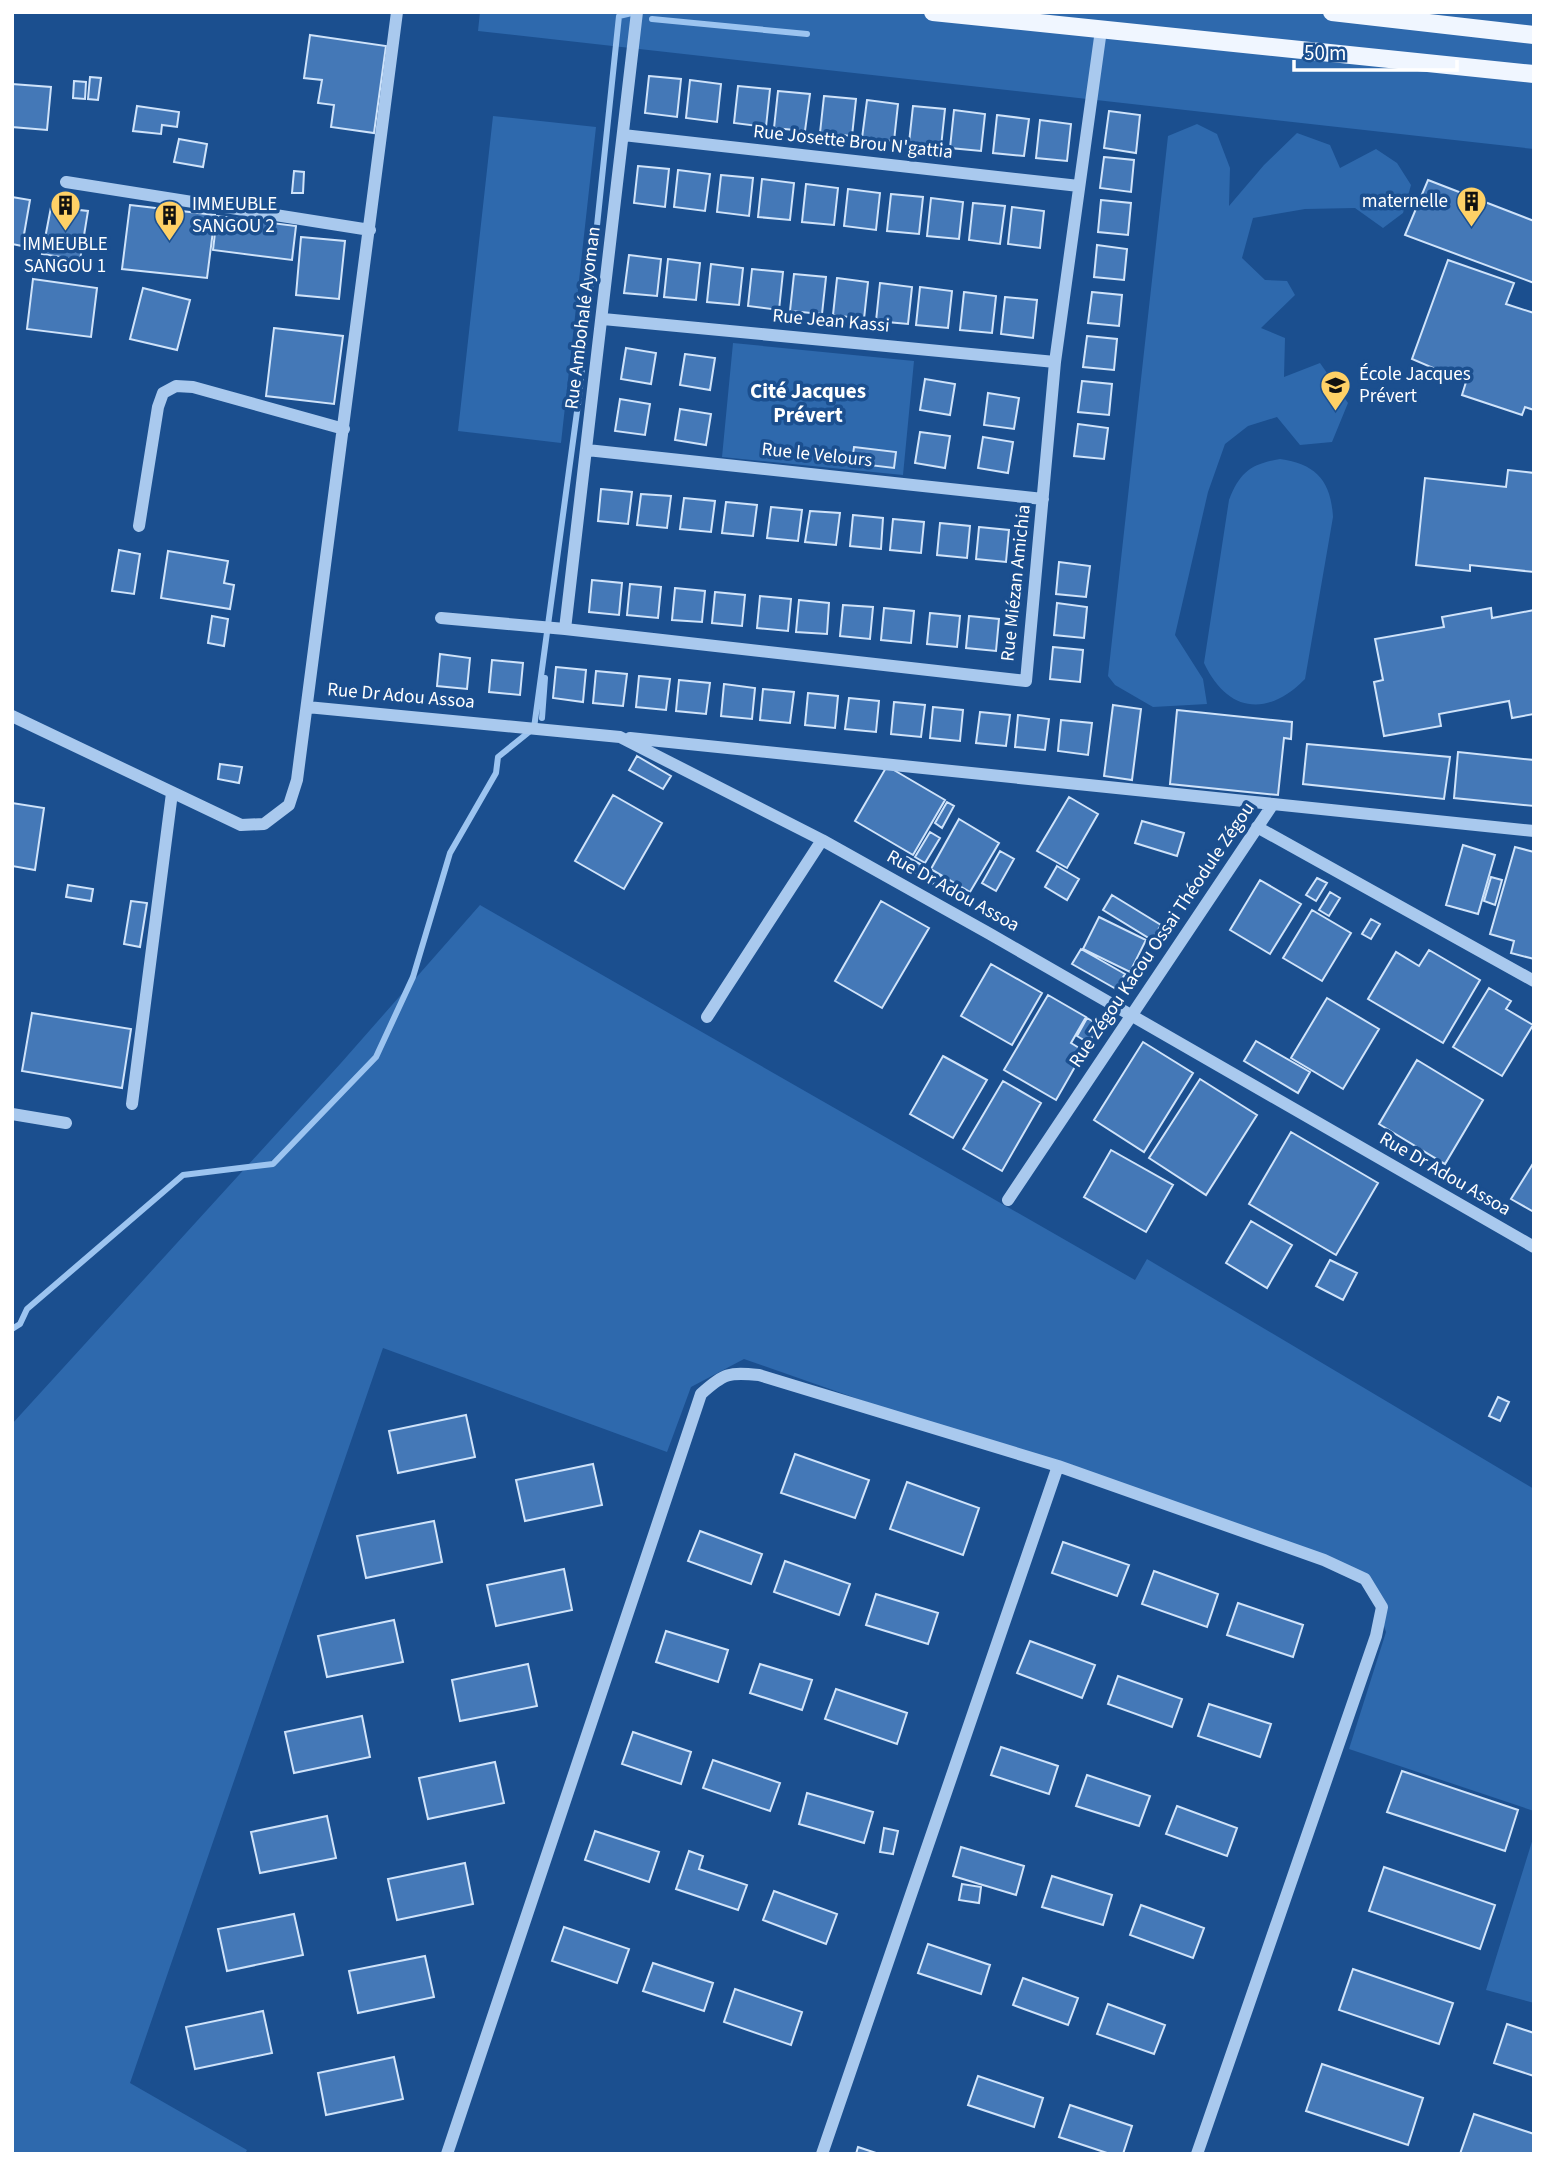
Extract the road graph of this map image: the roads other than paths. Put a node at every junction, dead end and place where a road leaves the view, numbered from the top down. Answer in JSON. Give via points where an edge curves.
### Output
{"nodes":[{"id":1,"x":397,"y":12,"type":"edge"},
{"id":2,"x":637,"y":12,"type":"edge"},
{"id":3,"x":933,"y":12,"type":"edge"},
{"id":4,"x":1332,"y":12,"type":"edge"},
{"id":5,"x":1101,"y":30,"type":"junction"},
{"id":6,"x":1534,"y":34,"type":"edge"},
{"id":7,"x":1534,"y":74,"type":"edge"},
{"id":8,"x":623,"y":135,"type":"junction"},
{"id":9,"x":66,"y":182,"type":"dead end"},
{"id":10,"x":1079,"y":186,"type":"junction"},
{"id":11,"x":370,"y":230,"type":"junction"},
{"id":12,"x":603,"y":319,"type":"junction"},
{"id":13,"x":1055,"y":362,"type":"junction"},
{"id":14,"x":344,"y":429,"type":"junction"},
{"id":15,"x":587,"y":450,"type":"junction"},
{"id":16,"x":1044,"y":499,"type":"junction"},
{"id":17,"x":139,"y":526,"type":"dead end"},
{"id":18,"x":441,"y":618,"type":"dead end"},
{"id":19,"x":565,"y":629,"type":"junction"},
{"id":20,"x":307,"y":707,"type":"junction"},
{"id":21,"x":12,"y":716,"type":"edge"},
{"id":22,"x":620,"y":737,"type":"junction"},
{"id":23,"x":172,"y":793,"type":"junction"},
{"id":24,"x":1273,"y":804,"type":"junction"},
{"id":25,"x":1257,"y":827,"type":"junction"},
{"id":26,"x":1534,"y":831,"type":"edge"},
{"id":27,"x":822,"y":840,"type":"junction"},
{"id":28,"x":1534,"y":981,"type":"edge"},
{"id":29,"x":1131,"y":1016,"type":"junction"},
{"id":30,"x":707,"y":1017,"type":"dead end"},
{"id":31,"x":132,"y":1104,"type":"dead end"},
{"id":32,"x":12,"y":1114,"type":"edge"},
{"id":33,"x":66,"y":1123,"type":"dead end"},
{"id":34,"x":1008,"y":1200,"type":"dead end"},
{"id":35,"x":1534,"y":1247,"type":"edge"},
{"id":36,"x":1058,"y":1466,"type":"junction"},
{"id":37,"x":447,"y":2154,"type":"edge"},
{"id":38,"x":822,"y":2154,"type":"edge"},
{"id":39,"x":1197,"y":2154,"type":"edge"}],
"edges":[{"from":1,"to":11,"type":"street"},
{"from":2,"to":8,"type":"street","name":"Rue Ambohalé Ayoman"},
{"from":3,"to":5,"type":"main road"},
{"from":4,"to":6,"type":"main road"},
{"from":5,"to":7,"type":"main road"},
{"from":5,"to":10,"type":"street","name":"Rue Miézan Amichia"},
{"from":8,"to":10,"type":"street","name":"Rue Josette Brou N'gattia"},
{"from":8,"to":12,"type":"street","name":"Rue Ambohalé Ayoman"},
{"from":9,"to":11,"type":"street"},
{"from":10,"to":13,"type":"street","name":"Rue Miézan Amichia"},
{"from":11,"to":14,"type":"street"},
{"from":12,"to":13,"type":"street","name":"Rue Jean Kassi"},
{"from":12,"to":15,"type":"street","name":"Rue Ambohalé Ayoman"},
{"from":13,"to":16,"type":"street","name":"Rue Miézan Amichia"},
{"from":14,"to":17,"type":"street","via":[[176,386],[163,393],[158,407]]},
{"from":14,"to":20,"type":"street"},
{"from":15,"to":16,"type":"street","name":"Rue le Velours"},
{"from":15,"to":19,"type":"street","name":"Rue Ambohalé Ayoman"},
{"from":16,"to":19,"type":"street","name":"Rue Miézan Amichia","via":[[1026,681]]},
{"from":18,"to":19,"type":"street","name":"Rue Miézan Amichia"},
{"from":20,"to":22,"type":"street","name":"Rue Dr Adou Assoa"},
{"from":20,"to":23,"type":"street","via":[[289,805],[264,824],[241,825]]},
{"from":21,"to":23,"type":"street"},
{"from":22,"to":24,"type":"street"},
{"from":22,"to":27,"type":"street","name":"Rue Dr Adou Assoa"},
{"from":23,"to":31,"type":"street"},
{"from":24,"to":25,"type":"street","name":"Rue Zégou Kacou Ossai Théodule Zégou"},
{"from":24,"to":26,"type":"street","name":"Rue Zégou Kacou Ossai Théodule Zégou"},
{"from":25,"to":28,"type":"street"},
{"from":25,"to":29,"type":"street","name":"Rue Zégou Kacou Ossai Théodule Zégou"},
{"from":27,"to":29,"type":"street","name":"Rue Dr Adou Assoa"},
{"from":27,"to":30,"type":"street"},
{"from":29,"to":34,"type":"street","name":"Rue Zégou Kacou Ossai Théodule Zégou"},
{"from":29,"to":35,"type":"street","name":"Rue Dr Adou Assoa"},
{"from":32,"to":33,"type":"street"},
{"from":36,"to":37,"type":"street","via":[[759,1375],[736,1372],[718,1379],[701,1394]]},
{"from":36,"to":38,"type":"street"},
{"from":36,"to":39,"type":"street","via":[[1324,1560],[1365,1580],[1382,1606],[1376,1636]]}]}
